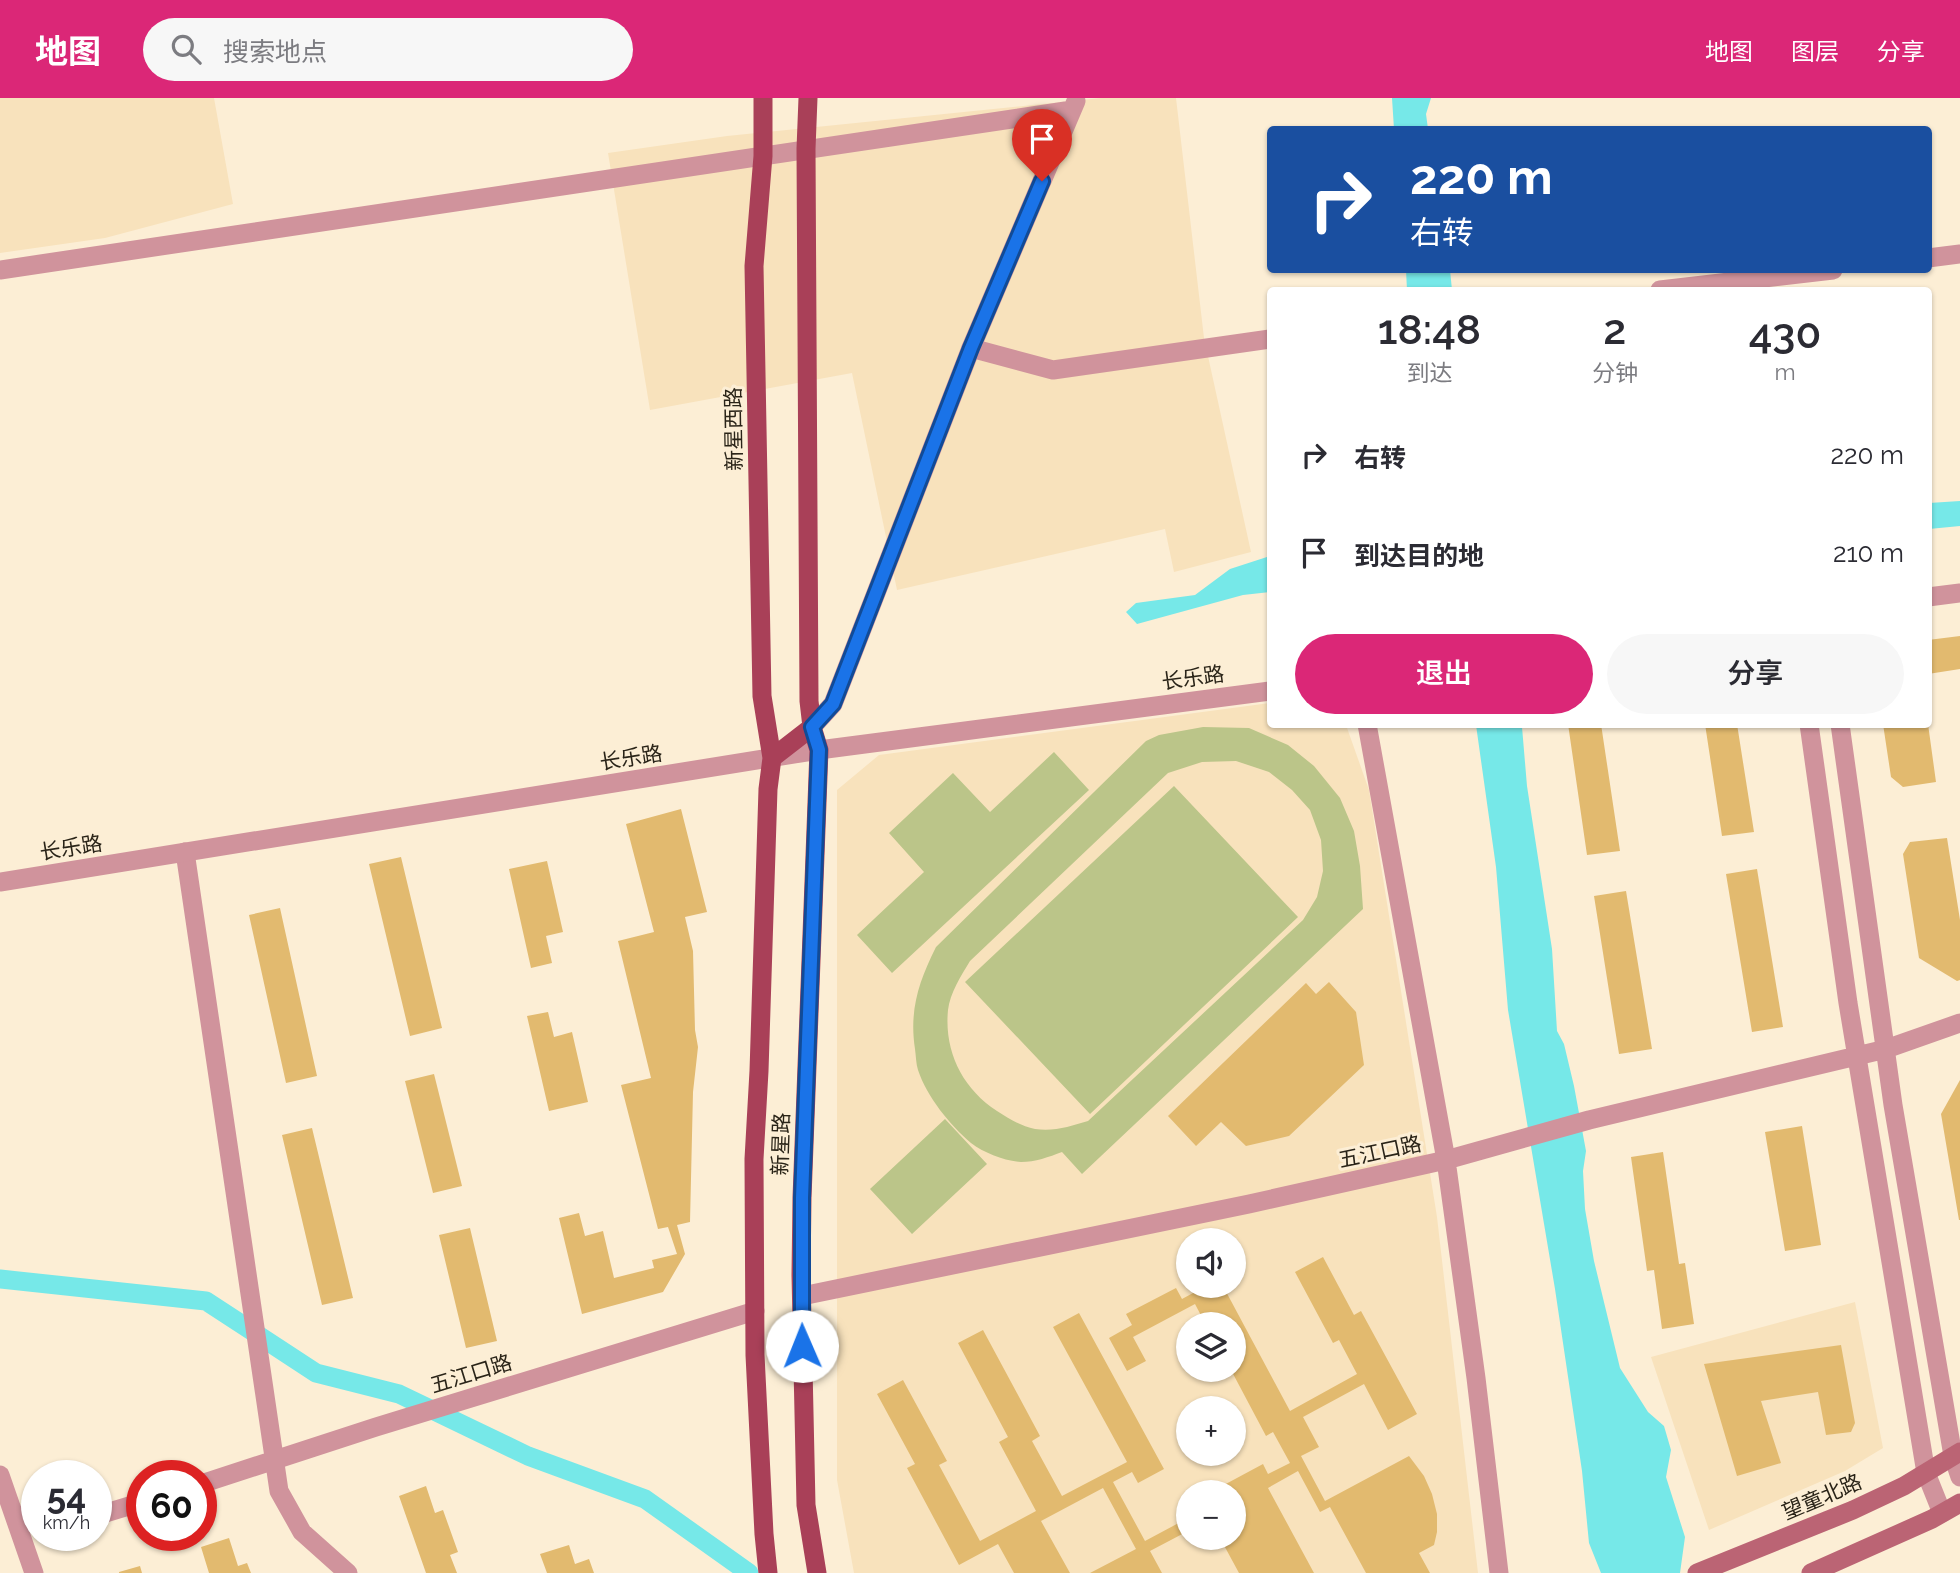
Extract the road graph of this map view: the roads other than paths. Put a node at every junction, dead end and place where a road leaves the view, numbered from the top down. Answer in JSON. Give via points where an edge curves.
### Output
{"nodes":[{"id":1,"x":763,"y":98,"type":"edge"},
{"id":2,"x":808,"y":98,"type":"edge"},
{"id":3,"x":1074,"y":104,"type":"edge"},
{"id":4,"x":806,"y":149,"type":"junction"},
{"id":5,"x":763,"y":156,"type":"junction"},
{"id":6,"x":1960,"y":254,"type":"edge"},
{"id":7,"x":1932,"y":258,"type":"edge"},
{"id":8,"x":0,"y":270,"type":"edge"},
{"id":9,"x":1807,"y":273,"type":"edge"},
{"id":10,"x":1686,"y":287,"type":"edge"},
{"id":11,"x":1267,"y":339,"type":"edge"},
{"id":12,"x":971,"y":348,"type":"junction"},
{"id":13,"x":1960,"y":593,"type":"edge"},
{"id":14,"x":1932,"y":596,"type":"edge"},
{"id":15,"x":1267,"y":691,"type":"edge"},
{"id":16,"x":812,"y":727,"type":"junction"},
{"id":17,"x":1368,"y":728,"type":"edge"},
{"id":18,"x":1810,"y":728,"type":"edge"},
{"id":19,"x":1841,"y":728,"type":"edge"},
{"id":20,"x":819,"y":750,"type":"junction"},
{"id":21,"x":772,"y":758,"type":"junction"},
{"id":22,"x":185,"y":852,"type":"junction"},
{"id":23,"x":0,"y":882,"type":"edge"},
{"id":24,"x":1960,"y":1023,"type":"edge"},
{"id":25,"x":1886,"y":1049,"type":"junction"},
{"id":26,"x":1857,"y":1056,"type":"junction"},
{"id":27,"x":1446,"y":1160,"type":"junction"},
{"id":28,"x":802,"y":1296,"type":"junction"},
{"id":29,"x":755,"y":1311,"type":"junction"},
{"id":30,"x":1957,"y":1454,"type":"edge"},
{"id":31,"x":275,"y":1461,"type":"junction"},
{"id":32,"x":1926,"y":1472,"type":"junction"},
{"id":33,"x":0,"y":1475,"type":"edge"},
{"id":34,"x":1960,"y":1477,"type":"edge"},
{"id":35,"x":217,"y":1478,"type":"edge"},
{"id":36,"x":1960,"y":1503,"type":"edge"},
{"id":37,"x":1942,"y":1513,"type":"junction"},
{"id":38,"x":21,"y":1520,"type":"edge"},
{"id":39,"x":31,"y":1551,"type":"edge"},
{"id":40,"x":816,"y":1568,"type":"edge"},
{"id":41,"x":34,"y":1573,"type":"edge"},
{"id":42,"x":348,"y":1573,"type":"edge"},
{"id":43,"x":768,"y":1573,"type":"edge"},
{"id":44,"x":1499,"y":1573,"type":"edge"},
{"id":45,"x":1697,"y":1573,"type":"edge"},
{"id":46,"x":1811,"y":1573,"type":"edge"}],
"edges":[{"from":1,"to":5,"type":"main road","name":"新星西路"},
{"from":2,"to":4,"type":"main road"},
{"from":3,"to":4,"type":"street"},
{"from":3,"to":12,"type":"street"},
{"from":4,"to":5,"type":"street"},
{"from":4,"to":16,"type":"main road"},
{"from":5,"to":8,"type":"street"},
{"from":5,"to":21,"type":"main road","name":"新星西路","via":[[754,266],[762,696]]},
{"from":6,"to":7,"type":"street"},
{"from":9,"to":10,"type":"street"},
{"from":11,"to":12,"type":"street","via":[[1053,370]]},
{"from":12,"to":16,"type":"street","via":[[833,704]]},
{"from":13,"to":14,"type":"street"},
{"from":15,"to":20,"type":"street","name":"长乐路"},
{"from":16,"to":20,"type":"main road","name":"新星路"},
{"from":16,"to":21,"type":"main road"},
{"from":17,"to":27,"type":"street"},
{"from":18,"to":26,"type":"street"},
{"from":19,"to":25,"type":"street"},
{"from":20,"to":21,"type":"street","name":"长乐路"},
{"from":20,"to":28,"type":"main road","name":"新星路"},
{"from":21,"to":22,"type":"street","name":"长乐路"},
{"from":21,"to":29,"type":"main road","name":"新星西路","via":[[754,1159]]},
{"from":22,"to":23,"type":"street","name":"长乐路"},
{"from":22,"to":31,"type":"street"},
{"from":24,"to":25,"type":"street","name":"五江口路"},
{"from":25,"to":26,"type":"street","name":"五江口路"},
{"from":25,"to":30,"type":"street"},
{"from":26,"to":27,"type":"street","name":"五江口路","via":[[1589,1120]]},
{"from":26,"to":32,"type":"street"},
{"from":27,"to":28,"type":"street","name":"五江口路"},
{"from":27,"to":44,"type":"street"},
{"from":28,"to":40,"type":"main road","name":"新星路","via":[[806,1505]]},
{"from":29,"to":31,"type":"street","name":"五江口路"},
{"from":29,"to":43,"type":"main road","name":"新星西路"},
{"from":30,"to":32,"type":"main road","name":"望童北路"},
{"from":30,"to":34,"type":"street"},
{"from":31,"to":35,"type":"street","name":"五江口路"},
{"from":31,"to":42,"type":"street","via":[[279,1491],[302,1532]]},
{"from":32,"to":37,"type":"street"},
{"from":32,"to":45,"type":"main road","name":"望童北路","via":[[1853,1510]]},
{"from":33,"to":38,"type":"street"},
{"from":36,"to":37,"type":"main road"},
{"from":37,"to":46,"type":"main road"},
{"from":39,"to":41,"type":"street"}]}
